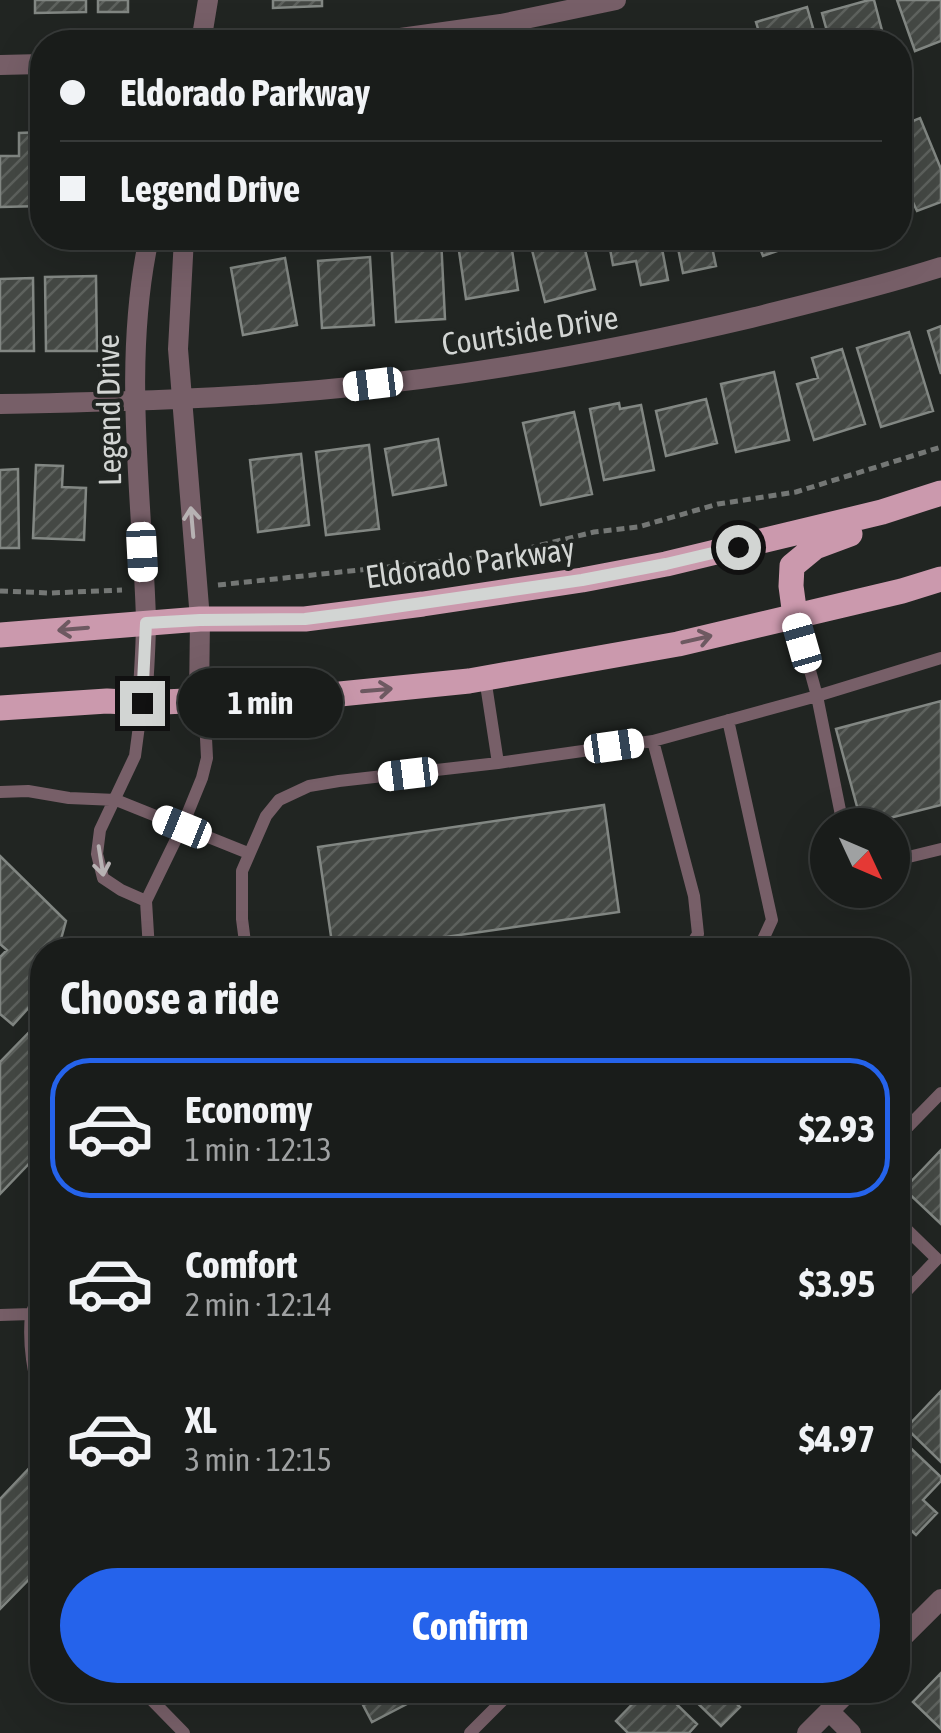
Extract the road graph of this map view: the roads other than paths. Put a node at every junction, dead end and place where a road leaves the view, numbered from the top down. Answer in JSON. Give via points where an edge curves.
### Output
{"nodes":[{"id":1,"x":208,"y":0,"type":"edge"},
{"id":2,"x":616,"y":0,"type":"edge"},
{"id":3,"x":578,"y":4,"type":"edge"},
{"id":4,"x":203,"y":30,"type":"edge"},
{"id":5,"x":458,"y":30,"type":"edge"},
{"id":6,"x":30,"y":64,"type":"edge"},
{"id":7,"x":0,"y":65,"type":"edge"},
{"id":8,"x":147,"y":250,"type":"edge"},
{"id":9,"x":183,"y":250,"type":"edge"},
{"id":10,"x":941,"y":267,"type":"edge"},
{"id":11,"x":182,"y":399,"type":"junction"},
{"id":12,"x":135,"y":402,"type":"junction"},
{"id":13,"x":0,"y":404,"type":"edge"},
{"id":14,"x":941,"y":494,"type":"edge"},
{"id":15,"x":941,"y":506,"type":"edge"},
{"id":16,"x":941,"y":579,"type":"edge"},
{"id":17,"x":795,"y":616,"type":"junction"},
{"id":18,"x":200,"y":620,"type":"junction"},
{"id":19,"x":146,"y":623,"type":"junction"},
{"id":20,"x":0,"y":635,"type":"edge"},
{"id":21,"x":941,"y":658,"type":"edge"},
{"id":22,"x":485,"y":678,"type":"junction"},
{"id":23,"x":817,"y":696,"type":"junction"},
{"id":24,"x":199,"y":700,"type":"junction"},
{"id":25,"x":142,"y":703,"type":"junction"},
{"id":26,"x":0,"y":708,"type":"edge"},
{"id":27,"x":728,"y":720,"type":"junction"},
{"id":28,"x":653,"y":741,"type":"junction"},
{"id":29,"x":498,"y":762,"type":"junction"},
{"id":30,"x":0,"y":792,"type":"edge"},
{"id":31,"x":116,"y":800,"type":"junction"},
{"id":32,"x":840,"y":808,"type":"edge"},
{"id":33,"x":182,"y":827,"type":"junction"},
{"id":34,"x":941,"y":849,"type":"edge"},
{"id":35,"x":248,"y":854,"type":"junction"},
{"id":36,"x":910,"y":857,"type":"edge"},
{"id":37,"x":146,"y":902,"type":"junction"},
{"id":38,"x":149,"y":938,"type":"edge"},
{"id":39,"x":244,"y":938,"type":"edge"},
{"id":40,"x":697,"y":938,"type":"edge"},
{"id":41,"x":764,"y":938,"type":"edge"},
{"id":42,"x":941,"y":1093,"type":"edge"},
{"id":43,"x":910,"y":1125,"type":"edge"},
{"id":44,"x":910,"y":1233,"type":"edge"},
{"id":45,"x":910,"y":1288,"type":"edge"},
{"id":46,"x":30,"y":1314,"type":"joint"},
{"id":47,"x":0,"y":1315,"type":"edge"},
{"id":48,"x":30,"y":1357,"type":"edge"},
{"id":49,"x":941,"y":1599,"type":"edge"},
{"id":50,"x":910,"y":1630,"type":"edge"},
{"id":51,"x":155,"y":1703,"type":"edge"},
{"id":52,"x":500,"y":1703,"type":"edge"},
{"id":53,"x":837,"y":1703,"type":"edge"},
{"id":54,"x":828,"y":1712,"type":"junction"},
{"id":55,"x":184,"y":1733,"type":"edge"},
{"id":56,"x":470,"y":1733,"type":"edge"},
{"id":57,"x":807,"y":1733,"type":"edge"},
{"id":58,"x":851,"y":1733,"type":"edge"}],
"edges":[{"from":1,"to":4,"type":"street"},
{"from":2,"to":3,"type":"street"},
{"from":3,"to":5,"type":"street"},
{"from":6,"to":7,"type":"street"},
{"from":8,"to":12,"type":"street","name":"Legend Drive"},
{"from":9,"to":11,"type":"street"},
{"from":10,"to":11,"type":"street","name":"Courtside Drive","via":[[664,338],[504,368]]},
{"from":11,"to":12,"type":"street","name":"Courtside Drive"},
{"from":18,"to":11,"type":"street","one_way":true},
{"from":12,"to":13,"type":"street","name":"Courtside Drive"},
{"from":12,"to":19,"type":"street","name":"Legend Drive"},
{"from":14,"to":18,"type":"main road","name":"Eldorado Parkway","via":[[582,580],[305,619]]},
{"from":15,"to":17,"type":"main road","via":[[815,547],[792,566]]},
{"from":16,"to":17,"type":"main road"},
{"from":22,"to":17,"type":"main road","one_way":true},
{"from":17,"to":23,"type":"lane"},
{"from":18,"to":19,"type":"main road","name":"Eldorado Parkway"},
{"from":18,"to":24,"type":"street"},
{"from":19,"to":20,"type":"main road","name":"Eldorado Parkway","one_way":true},
{"from":19,"to":25,"type":"street","name":"Legend Drive"},
{"from":21,"to":23,"type":"lane"},
{"from":24,"to":22,"type":"main road","one_way":true},
{"from":22,"to":29,"type":"lane"},
{"from":23,"to":27,"type":"lane"},
{"from":23,"to":32,"type":"lane"},
{"from":24,"to":25,"type":"main road"},
{"from":24,"to":33,"type":"lane","via":[[207,758]]},
{"from":25,"to":26,"type":"main road"},
{"from":25,"to":31,"type":"lane","via":[[135,756]]},
{"from":27,"to":28,"type":"lane"},
{"from":27,"to":41,"type":"lane","via":[[772,920]]},
{"from":28,"to":29,"type":"lane"},
{"from":28,"to":40,"type":"lane","via":[[694,896]]},
{"from":29,"to":35,"type":"lane","via":[[309,786],[279,800]]},
{"from":30,"to":31,"type":"lane"},
{"from":31,"to":33,"type":"lane"},
{"from":31,"to":37,"type":"lane","one_way":true,"via":[[100,830],[103,878]]},
{"from":33,"to":35,"type":"lane"},
{"from":33,"to":37,"type":"lane"},
{"from":34,"to":36,"type":"lane"},
{"from":35,"to":39,"type":"lane","via":[[242,871]]},
{"from":37,"to":38,"type":"lane"},
{"from":42,"to":43,"type":"lane"},
{"from":44,"to":45,"type":"lane","via":[[937,1260]]},
{"from":46,"to":47,"type":"lane"},
{"from":46,"to":48,"type":"lane"},
{"from":49,"to":50,"type":"street"},
{"from":51,"to":55,"type":"lane"},
{"from":52,"to":56,"type":"lane"},
{"from":53,"to":54,"type":"street"},
{"from":54,"to":57,"type":"street"},
{"from":54,"to":58,"type":"street"}]}
